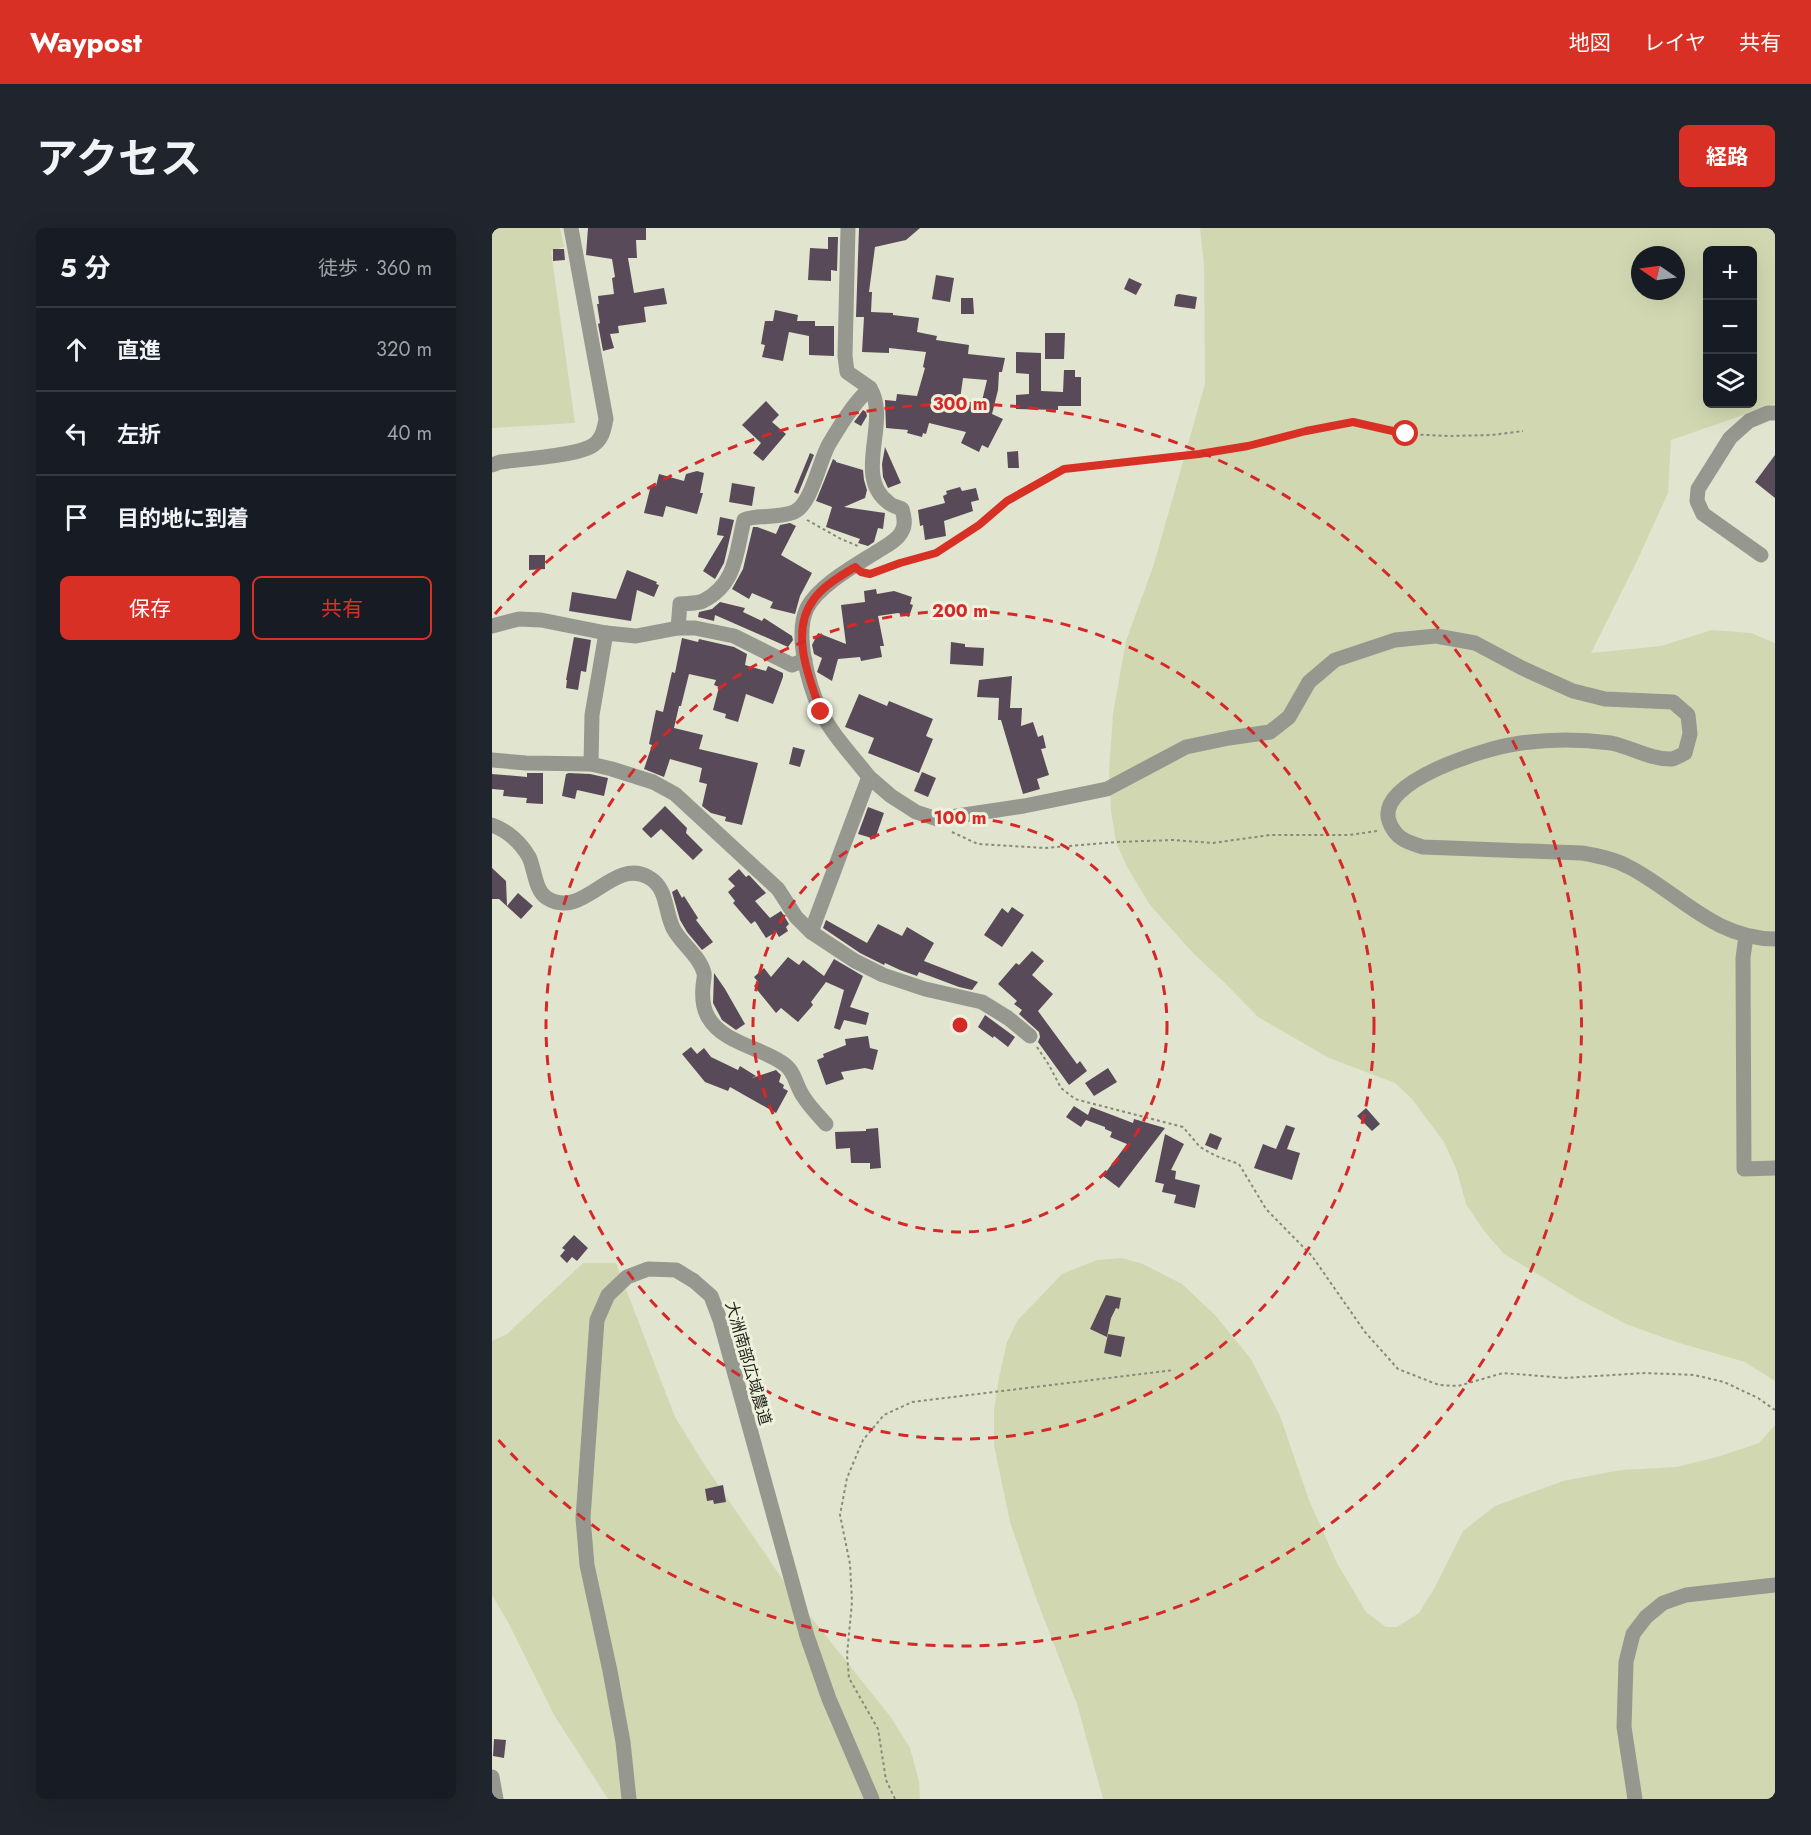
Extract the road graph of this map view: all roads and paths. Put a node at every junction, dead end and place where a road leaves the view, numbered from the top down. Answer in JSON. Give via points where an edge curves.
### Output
{"nodes":[{"id":1,"x":571,"y":228,"type":"edge"},
{"id":2,"x":848,"y":228,"type":"edge"},
{"id":3,"x":870,"y":388,"type":"junction"},
{"id":4,"x":1775,"y":413,"type":"edge"},
{"id":5,"x":1523,"y":431,"type":"dead end"},
{"id":6,"x":492,"y":465,"type":"edge"},
{"id":7,"x":795,"y":511,"type":"junction"},
{"id":8,"x":1761,"y":555,"type":"dead end"},
{"id":9,"x":871,"y":556,"type":"junction"},
{"id":10,"x":855,"y":567,"type":"junction"},
{"id":11,"x":492,"y":626,"type":"edge"},
{"id":12,"x":678,"y":628,"type":"junction"},
{"id":13,"x":606,"y":633,"type":"junction"},
{"id":14,"x":805,"y":660,"type":"junction"},
{"id":15,"x":492,"y":760,"type":"edge"},
{"id":16,"x":591,"y":764,"type":"junction"},
{"id":17,"x":869,"y":777,"type":"junction"},
{"id":18,"x":948,"y":818,"type":"junction"},
{"id":19,"x":492,"y":825,"type":"edge"},
{"id":20,"x":1392,"y":829,"type":"junction"},
{"id":21,"x":810,"y":932,"type":"junction"},
{"id":22,"x":1746,"y":936,"type":"junction"},
{"id":23,"x":1775,"y":939,"type":"edge"},
{"id":24,"x":1030,"y":1036,"type":"joint"},
{"id":25,"x":826,"y":1124,"type":"dead end"},
{"id":26,"x":1775,"y":1168,"type":"edge"},
{"id":27,"x":1174,"y":1370,"type":"dead end"},
{"id":28,"x":1775,"y":1410,"type":"edge"},
{"id":29,"x":1775,"y":1585,"type":"edge"},
{"id":30,"x":492,"y":1778,"type":"edge"},
{"id":31,"x":496,"y":1799,"type":"edge"},
{"id":32,"x":629,"y":1799,"type":"edge"},
{"id":33,"x":872,"y":1799,"type":"edge"},
{"id":34,"x":895,"y":1799,"type":"edge"},
{"id":35,"x":1635,"y":1799,"type":"edge"}],
"edges":[{"from":1,"to":6,"type":"street","via":[[606,419],[604,434],[592,446],[574,452]]},
{"from":2,"to":3,"type":"street","via":[[847,372]]},
{"from":3,"to":7,"type":"street","via":[[856,401],[829,444],[806,502]]},
{"from":3,"to":9,"type":"street","via":[[877,424],[872,466],[875,481],[889,503],[902,509],[904,519],[903,531]]},
{"from":4,"to":8,"type":"street","via":[[1749,421],[1730,438],[1698,489],[1696,501],[1703,514]]},
{"from":5,"to":10,"type":"path","via":[[1492,435],[1406,434],[1353,422],[1199,454],[1064,469],[1007,501],[936,553],[870,574]]},
{"from":7,"to":9,"type":"path"},
{"from":7,"to":12,"type":"street","via":[[744,520],[734,567],[722,588],[702,602],[680,604]]},
{"from":9,"to":10,"type":"street"},
{"from":10,"to":14,"type":"street","via":[[816,596],[807,609],[802,640]]},
{"from":11,"to":13,"type":"street","via":[[519,619],[541,620]]},
{"from":12,"to":13,"type":"street","via":[[636,636]]},
{"from":12,"to":14,"type":"street","via":[[734,636],[792,664]]},
{"from":13,"to":16,"type":"street","via":[[592,715]]},
{"from":14,"to":17,"type":"street","via":[[821,712]]},
{"from":15,"to":16,"type":"street"},
{"from":16,"to":21,"type":"street","via":[[653,782],[675,794],[778,889]]},
{"from":17,"to":18,"type":"street","via":[[916,812],[937,819]]},
{"from":17,"to":21,"type":"street"},
{"from":18,"to":20,"type":"path","via":[[952,832],[978,844],[1045,848],[1173,840],[1213,843],[1270,835],[1349,835]]},
{"from":18,"to":20,"type":"street","via":[[1107,789],[1186,747],[1270,732],[1289,717],[1309,682],[1335,660],[1395,640],[1436,636],[1475,642],[1573,691],[1605,699],[1673,702],[1688,715],[1690,734],[1685,753],[1674,759],[1611,744],[1560,740],[1515,744],[1465,757],[1418,778],[1393,798],[1387,814]]},
{"from":19,"to":25,"type":"street","via":[[517,841],[529,858],[542,894],[549,899],[576,902],[633,872],[655,882],[663,892],[673,928],[704,974],[703,1005],[709,1019],[734,1039],[783,1062],[793,1073],[803,1097]]},
{"from":20,"to":22,"type":"street","via":[[1403,841],[1423,847],[1582,853],[1607,858],[1631,868],[1721,927]]},
{"from":21,"to":24,"type":"street","via":[[883,975],[982,1002]]},
{"from":22,"to":23,"type":"street"},
{"from":22,"to":26,"type":"street","via":[[1744,1169]]},
{"from":24,"to":28,"type":"path","via":[[1061,1088],[1075,1099],[1183,1127],[1200,1147],[1239,1164],[1266,1209],[1312,1256],[1365,1332],[1398,1369],[1439,1385],[1458,1386],[1503,1373],[1564,1378],[1645,1373],[1694,1375],[1724,1382]]},
{"from":27,"to":34,"type":"path","via":[[912,1402],[884,1415],[863,1440],[847,1478],[840,1515],[850,1564],[849,1678],[878,1729],[886,1780]]},
{"from":29,"to":35,"type":"street","via":[[1686,1594],[1663,1603],[1633,1634],[1626,1662],[1624,1727]]},
{"from":30,"to":31,"type":"street"},
{"from":32,"to":33,"type":"street","name":"大洲南部広域農道","via":[[623,1742],[587,1565],[583,1518],[597,1320],[608,1295],[627,1277],[648,1269],[676,1270],[711,1296],[807,1636]]}]}
